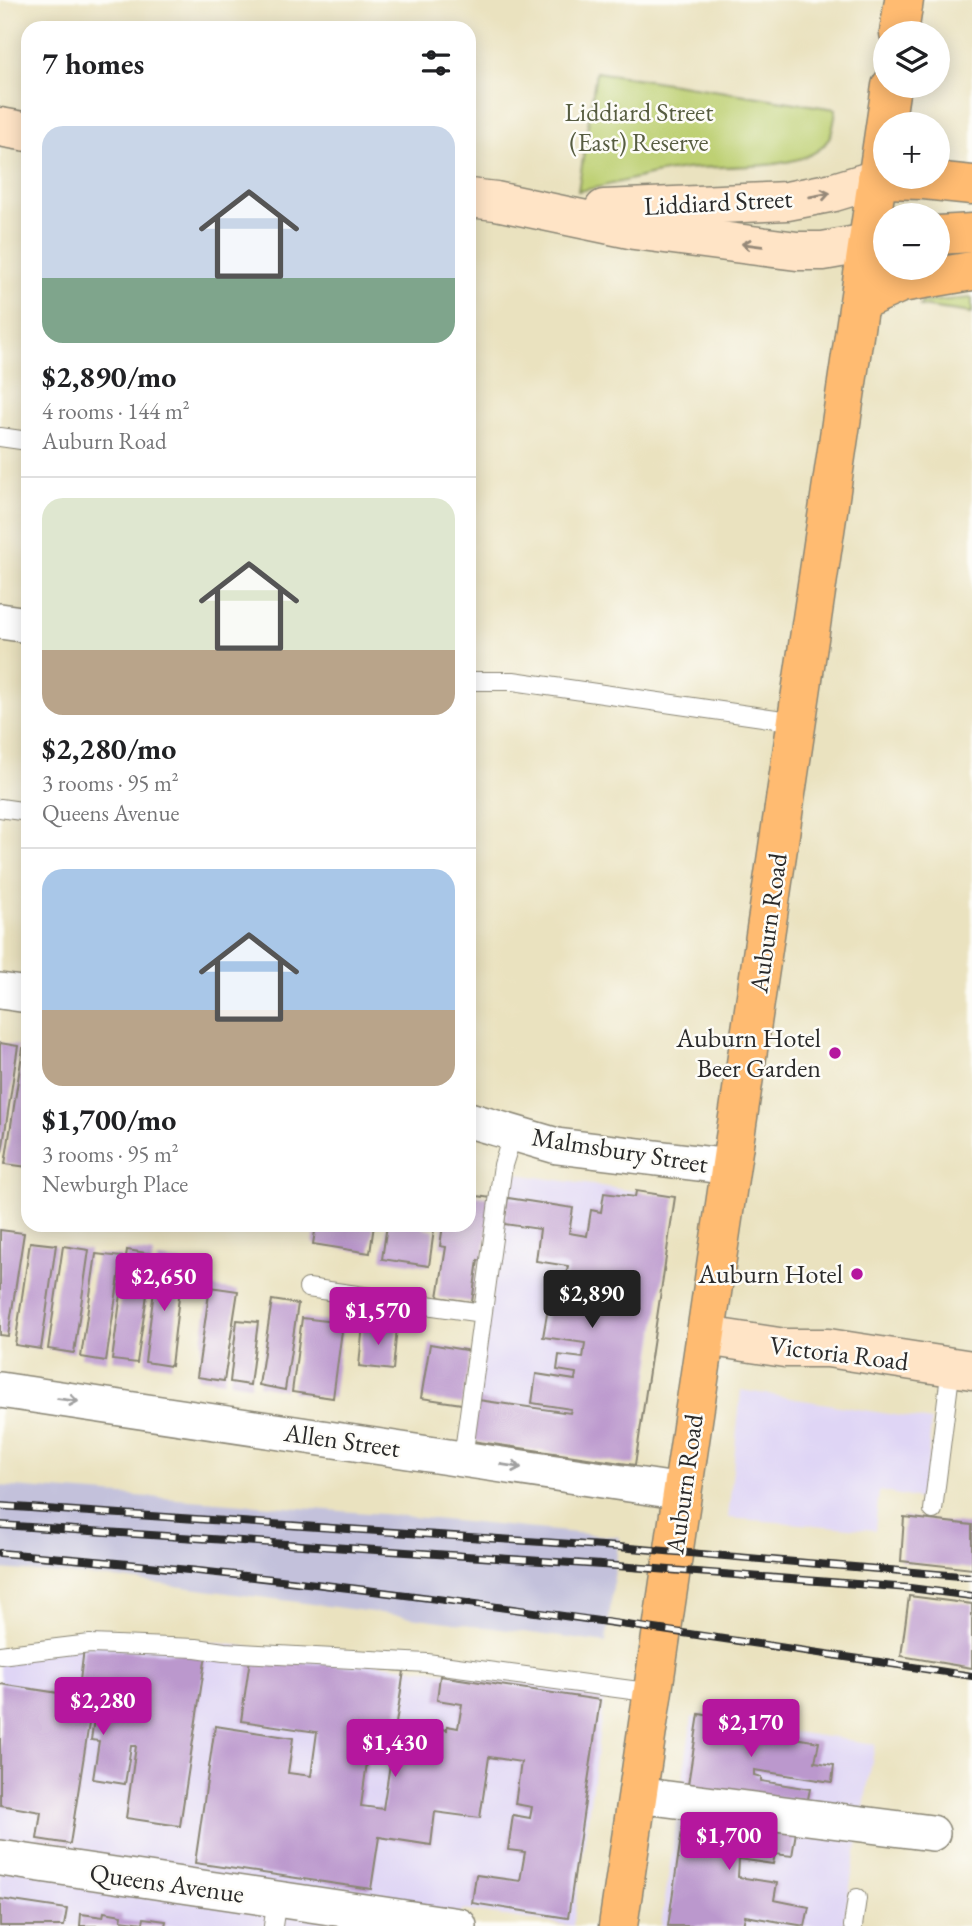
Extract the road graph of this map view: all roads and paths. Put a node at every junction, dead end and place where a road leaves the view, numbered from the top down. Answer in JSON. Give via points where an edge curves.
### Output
{"nodes":[{"id":1,"x":904,"y":0,"type":"edge"},
{"id":2,"x":901,"y":21,"type":"edge"},
{"id":3,"x":0,"y":127,"type":"edge"},
{"id":4,"x":21,"y":130,"type":"edge"},
{"id":5,"x":873,"y":180,"type":"edge"},
{"id":6,"x":950,"y":183,"type":"edge"},
{"id":7,"x":972,"y":185,"type":"edge"},
{"id":8,"x":476,"y":199,"type":"edge"},
{"id":9,"x":556,"y":213,"type":"junction"},
{"id":10,"x":972,"y":233,"type":"edge"},
{"id":11,"x":950,"y":234,"type":"edge"},
{"id":12,"x":873,"y":243,"type":"edge"},
{"id":13,"x":873,"y":256,"type":"edge"},
{"id":14,"x":972,"y":271,"type":"edge"},
{"id":15,"x":860,"y":301,"type":"junction"},
{"id":16,"x":0,"y":437,"type":"edge"},
{"id":17,"x":21,"y":440,"type":"edge"},
{"id":18,"x":0,"y":621,"type":"edge"},
{"id":19,"x":21,"y":624,"type":"edge"},
{"id":20,"x":476,"y":681,"type":"edge"},
{"id":21,"x":797,"y":722,"type":"junction"},
{"id":22,"x":0,"y":808,"type":"edge"},
{"id":23,"x":21,"y":811,"type":"edge"},
{"id":24,"x":0,"y":991,"type":"edge"},
{"id":25,"x":21,"y":994,"type":"edge"},
{"id":26,"x":476,"y":1122,"type":"edge"},
{"id":27,"x":513,"y":1133,"type":"junction"},
{"id":28,"x":732,"y":1167,"type":"junction"},
{"id":29,"x":308,"y":1288,"type":"dead end"},
{"id":30,"x":482,"y":1313,"type":"junction"},
{"id":31,"x":706,"y":1336,"type":"junction"},
{"id":32,"x":962,"y":1369,"type":"edge"},
{"id":33,"x":0,"y":1390,"type":"edge"},
{"id":34,"x":463,"y":1458,"type":"junction"},
{"id":35,"x":683,"y":1492,"type":"junction"},
{"id":36,"x":933,"y":1510,"type":"dead end"},
{"id":37,"x":0,"y":1655,"type":"edge"},
{"id":38,"x":654,"y":1693,"type":"junction"},
{"id":39,"x":638,"y":1795,"type":"junction"},
{"id":40,"x":932,"y":1833,"type":"dead end"},
{"id":41,"x":0,"y":1858,"type":"edge"},
{"id":42,"x":857,"y":1898,"type":"dead end"},
{"id":43,"x":275,"y":1912,"type":"edge"},
{"id":44,"x":454,"y":1926,"type":"edge"},
{"id":45,"x":459,"y":1926,"type":"edge"},
{"id":46,"x":618,"y":1926,"type":"edge"},
{"id":47,"x":853,"y":1926,"type":"edge"}],
"edges":[{"from":1,"to":2,"type":"main road"},
{"from":3,"to":4,"type":"street"},
{"from":9,"to":5,"type":"street","name":"Liddiard Street","one_way":true,"via":[[787,201]]},
{"from":6,"to":7,"type":"main road"},
{"from":8,"to":9,"type":"street","name":"Liddiard Street"},
{"from":12,"to":9,"type":"street","name":"Liddiard Street","one_way":true,"via":[[797,251],[634,230]]},
{"from":10,"to":11,"type":"main road"},
{"from":13,"to":15,"type":"main road","name":"Auburn Road"},
{"from":14,"to":15,"type":"main road","via":[[901,283]]},
{"from":15,"to":21,"type":"main road","name":"Auburn Road"},
{"from":16,"to":17,"type":"lane"},
{"from":18,"to":19,"type":"street"},
{"from":20,"to":21,"type":"lane","via":[[513,681]]},
{"from":21,"to":28,"type":"main road","name":"Auburn Road"},
{"from":22,"to":23,"type":"lane"},
{"from":24,"to":25,"type":"street"},
{"from":26,"to":27,"type":"street","name":"Malmsbury Street"},
{"from":27,"to":28,"type":"street","name":"Malmsbury Street","via":[[557,1146]]},
{"from":27,"to":30,"type":"lane","via":[[503,1165]]},
{"from":28,"to":31,"type":"main road","name":"Auburn Road"},
{"from":29,"to":30,"type":"lane"},
{"from":30,"to":34,"type":"lane"},
{"from":31,"to":32,"type":"street","name":"Victoria Road","via":[[785,1348],[828,1348]]},
{"from":31,"to":35,"type":"main road","name":"Auburn Road"},
{"from":32,"to":36,"type":"lane"},
{"from":33,"to":34,"type":"street","name":"Allen Street","one_way":true},
{"from":34,"to":35,"type":"street","name":"Allen Street","one_way":true},
{"from":35,"to":38,"type":"main road","name":"Auburn Road"},
{"from":37,"to":38,"type":"lane","via":[[90,1644],[196,1648],[427,1663]]},
{"from":38,"to":39,"type":"main road","name":"Auburn Road"},
{"from":39,"to":40,"type":"street"},
{"from":39,"to":46,"type":"main road","name":"Auburn Road"},
{"from":41,"to":43,"type":"street","name":"Queens Avenue"},
{"from":42,"to":47,"type":"lane"},
{"from":43,"to":44,"type":"street","name":"Queens Avenue"},
{"from":44,"to":45,"type":"street","name":"Queens Avenue"}]}
